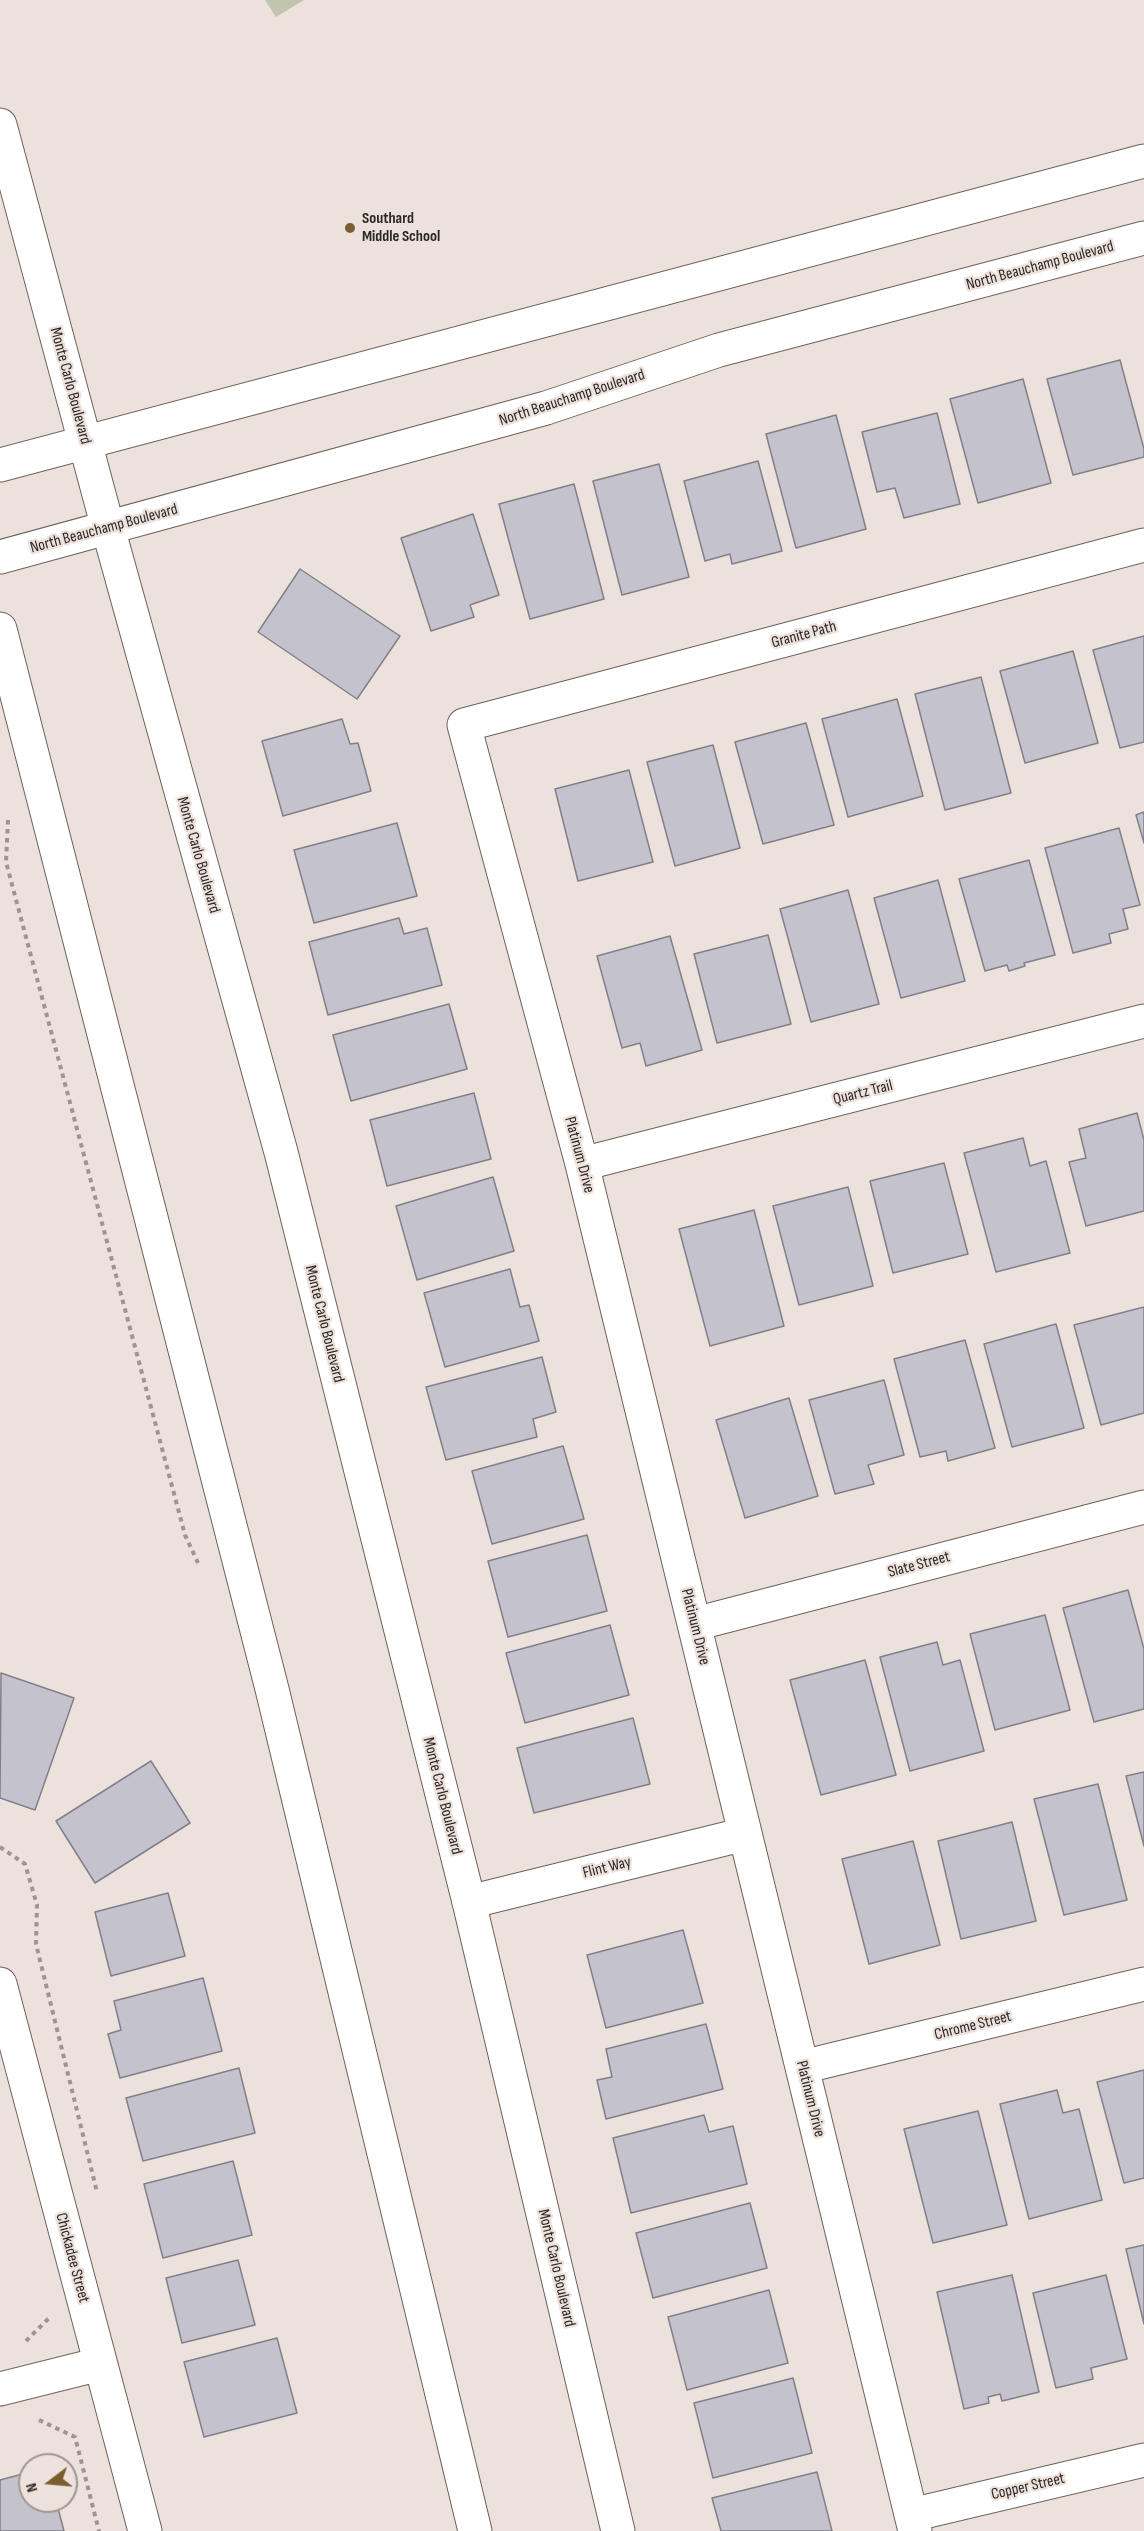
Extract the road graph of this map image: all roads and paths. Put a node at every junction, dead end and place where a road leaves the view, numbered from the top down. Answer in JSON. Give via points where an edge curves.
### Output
{"nodes":[{"id":1,"x":0,"y":125,"type":"edge"},
{"id":2,"x":1144,"y":161,"type":"edge"},
{"id":3,"x":1144,"y":238,"type":"edge"},
{"id":4,"x":85,"y":443,"type":"junction"},
{"id":5,"x":0,"y":465,"type":"edge"},
{"id":6,"x":108,"y":528,"type":"junction"},
{"id":7,"x":1144,"y":545,"type":"edge"},
{"id":8,"x":0,"y":557,"type":"edge"},
{"id":9,"x":0,"y":629,"type":"edge"},
{"id":10,"x":464,"y":725,"type":"joint"},
{"id":11,"x":9,"y":817,"type":"dead end"},
{"id":12,"x":1144,"y":1021,"type":"edge"},
{"id":13,"x":582,"y":1164,"type":"junction"},
{"id":14,"x":1144,"y":1507,"type":"edge"},
{"id":15,"x":203,"y":1572,"type":"dead end"},
{"id":16,"x":695,"y":1624,"type":"junction"},
{"id":17,"x":745,"y":1834,"type":"junction"},
{"id":18,"x":0,"y":1846,"type":"edge"},
{"id":19,"x":469,"y":1902,"type":"junction"},
{"id":20,"x":0,"y":1984,"type":"edge"},
{"id":21,"x":1144,"y":1984,"type":"edge"},
{"id":22,"x":802,"y":2067,"type":"junction"},
{"id":23,"x":99,"y":2198,"type":"dead end"},
{"id":24,"x":47,"y":2305,"type":"dead end"},
{"id":25,"x":19,"y":2343,"type":"dead end"},
{"id":26,"x":100,"y":2364,"type":"junction"},
{"id":27,"x":0,"y":2389,"type":"edge"},
{"id":28,"x":30,"y":2422,"type":"dead end"},
{"id":29,"x":1144,"y":2460,"type":"edge"},
{"id":30,"x":913,"y":2523,"type":"edge"},
{"id":31,"x":99,"y":2531,"type":"edge"},
{"id":32,"x":145,"y":2531,"type":"edge"},
{"id":33,"x":475,"y":2531,"type":"edge"},
{"id":34,"x":618,"y":2531,"type":"edge"}],
"edges":[{"from":1,"to":4,"type":"street","name":"Monte Carlo Boulevard"},
{"from":2,"to":4,"type":"street"},
{"from":3,"to":6,"type":"street","name":"North Beauchamp Boulevard","via":[[719,350],[546,408]]},
{"from":4,"to":5,"type":"street"},
{"from":4,"to":6,"type":"street","name":"Monte Carlo Boulevard"},
{"from":6,"to":8,"type":"street","name":"North Beauchamp Boulevard"},
{"from":6,"to":19,"type":"street","name":"Monte Carlo Boulevard","via":[[281,1152]]},
{"from":7,"to":10,"type":"street","name":"Granite Path"},
{"from":9,"to":33,"type":"street","via":[[269,1678]]},
{"from":10,"to":13,"type":"street","name":"Platinum Drive"},
{"from":11,"to":15,"type":"path","via":[[6,862],[184,1535]]},
{"from":12,"to":13,"type":"street","name":"Quartz Trail"},
{"from":13,"to":16,"type":"street","name":"Platinum Drive"},
{"from":14,"to":16,"type":"street","name":"Slate Street"},
{"from":16,"to":17,"type":"street","name":"Platinum Drive"},
{"from":17,"to":19,"type":"street","name":"Flint Way"},
{"from":17,"to":22,"type":"street","name":"Platinum Drive"},
{"from":18,"to":23,"type":"path","via":[[26,1864],[37,1905],[36,1944]]},
{"from":19,"to":34,"type":"street","name":"Monte Carlo Boulevard"},
{"from":20,"to":26,"type":"street","name":"Chickadee Street"},
{"from":21,"to":22,"type":"street","name":"Chrome Street"},
{"from":22,"to":30,"type":"street","name":"Platinum Drive"},
{"from":24,"to":25,"type":"path","via":[[50,2317],[28,2340]]},
{"from":26,"to":27,"type":"street"},
{"from":26,"to":32,"type":"street","name":"Chickadee Street"},
{"from":28,"to":31,"type":"path","via":[[40,2420],[75,2437]]},
{"from":29,"to":30,"type":"street","name":"Copper Street"}]}
